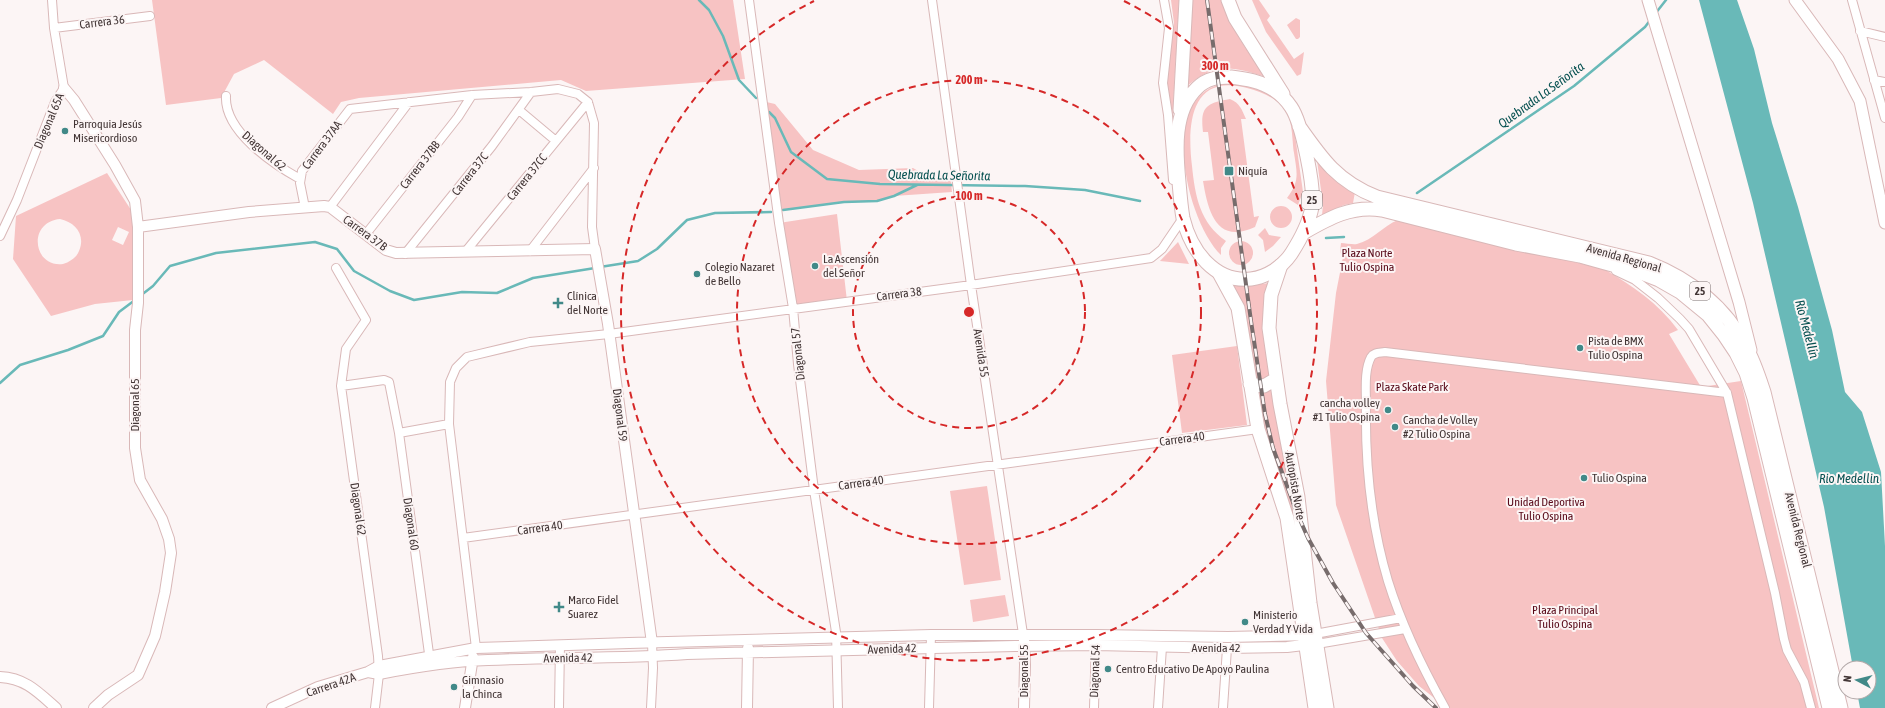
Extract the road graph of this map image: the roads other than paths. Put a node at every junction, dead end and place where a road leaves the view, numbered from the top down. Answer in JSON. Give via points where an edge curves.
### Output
{"nodes":[{"id":1,"x":52,"y":0,"type":"edge"},
{"id":2,"x":748,"y":0,"type":"edge"},
{"id":3,"x":932,"y":0,"type":"edge"},
{"id":4,"x":1164,"y":0,"type":"edge"},
{"id":5,"x":1186,"y":0,"type":"edge"},
{"id":6,"x":1228,"y":0,"type":"edge"},
{"id":7,"x":1795,"y":0,"type":"edge"},
{"id":8,"x":1852,"y":0,"type":"edge"},
{"id":9,"x":1648,"y":1,"type":"edge"},
{"id":10,"x":150,"y":16,"type":"dead end"},
{"id":11,"x":54,"y":28,"type":"junction"},
{"id":12,"x":1860,"y":31,"type":"junction"},
{"id":13,"x":1885,"y":37,"type":"edge"},
{"id":14,"x":1874,"y":80,"type":"junction"},
{"id":15,"x":1885,"y":82,"type":"edge"},
{"id":16,"x":64,"y":88,"type":"junction"},
{"id":17,"x":531,"y":92,"type":"junction"},
{"id":18,"x":472,"y":95,"type":"junction"},
{"id":19,"x":226,"y":96,"type":"dead end"},
{"id":20,"x":409,"y":102,"type":"junction"},
{"id":21,"x":588,"y":102,"type":"junction"},
{"id":22,"x":1291,"y":106,"type":"junction"},
{"id":23,"x":519,"y":110,"type":"junction"},
{"id":24,"x":1885,"y":118,"type":"edge"},
{"id":25,"x":1179,"y":123,"type":"junction"},
{"id":26,"x":1299,"y":126,"type":"junction"},
{"id":27,"x":556,"y":141,"type":"junction"},
{"id":28,"x":594,"y":168,"type":"junction"},
{"id":29,"x":300,"y":179,"type":"junction"},
{"id":30,"x":330,"y":207,"type":"junction"},
{"id":31,"x":305,"y":208,"type":"junction"},
{"id":32,"x":1182,"y":211,"type":"junction"},
{"id":33,"x":1885,"y":223,"type":"edge"},
{"id":34,"x":138,"y":226,"type":"junction"},
{"id":35,"x":1303,"y":233,"type":"junction"},
{"id":36,"x":366,"y":234,"type":"junction"},
{"id":37,"x":0,"y":236,"type":"edge"},
{"id":38,"x":595,"y":249,"type":"junction"},
{"id":39,"x":466,"y":251,"type":"junction"},
{"id":40,"x":530,"y":251,"type":"junction"},
{"id":41,"x":406,"y":254,"type":"junction"},
{"id":42,"x":1580,"y":256,"type":"junction"},
{"id":43,"x":1281,"y":265,"type":"junction"},
{"id":44,"x":336,"y":268,"type":"dead end"},
{"id":45,"x":1219,"y":273,"type":"junction"},
{"id":46,"x":971,"y":284,"type":"junction"},
{"id":47,"x":793,"y":308,"type":"junction"},
{"id":48,"x":609,"y":334,"type":"junction"},
{"id":49,"x":1755,"y":366,"type":"junction"},
{"id":50,"x":1276,"y":379,"type":"junction"},
{"id":51,"x":1250,"y":384,"type":"junction"},
{"id":52,"x":341,"y":386,"type":"junction"},
{"id":53,"x":1726,"y":394,"type":"junction"},
{"id":54,"x":449,"y":424,"type":"junction"},
{"id":55,"x":1258,"y":429,"type":"junction"},
{"id":56,"x":399,"y":433,"type":"junction"},
{"id":57,"x":998,"y":465,"type":"junction"},
{"id":58,"x":814,"y":490,"type":"junction"},
{"id":59,"x":634,"y":515,"type":"junction"},
{"id":60,"x":463,"y":538,"type":"junction"},
{"id":61,"x":1401,"y":618,"type":"junction"},
{"id":62,"x":1405,"y":629,"type":"junction"},
{"id":63,"x":1023,"y":634,"type":"junction"},
{"id":64,"x":1097,"y":634,"type":"junction"},
{"id":65,"x":931,"y":635,"type":"junction"},
{"id":66,"x":836,"y":637,"type":"junction"},
{"id":67,"x":748,"y":640,"type":"junction"},
{"id":68,"x":1310,"y":640,"type":"junction"},
{"id":69,"x":652,"y":643,"type":"junction"},
{"id":70,"x":560,"y":645,"type":"junction"},
{"id":71,"x":1096,"y":645,"type":"junction"},
{"id":72,"x":1024,"y":646,"type":"junction"},
{"id":73,"x":1162,"y":647,"type":"junction"},
{"id":74,"x":476,"y":648,"type":"junction"},
{"id":75,"x":930,"y":648,"type":"junction"},
{"id":76,"x":1227,"y":648,"type":"junction"},
{"id":77,"x":838,"y":651,"type":"junction"},
{"id":78,"x":748,"y":653,"type":"junction"},
{"id":79,"x":652,"y":657,"type":"junction"},
{"id":80,"x":561,"y":658,"type":"junction"},
{"id":81,"x":430,"y":661,"type":"junction"},
{"id":82,"x":472,"y":662,"type":"junction"},
{"id":83,"x":379,"y":670,"type":"junction"},
{"id":84,"x":0,"y":677,"type":"edge"},
{"id":85,"x":56,"y":708,"type":"edge"},
{"id":86,"x":94,"y":708,"type":"edge"},
{"id":87,"x":272,"y":708,"type":"edge"},
{"id":88,"x":375,"y":708,"type":"edge"},
{"id":89,"x":465,"y":708,"type":"edge"},
{"id":90,"x":559,"y":708,"type":"edge"},
{"id":91,"x":651,"y":708,"type":"edge"},
{"id":92,"x":747,"y":708,"type":"edge"},
{"id":93,"x":838,"y":708,"type":"edge"},
{"id":94,"x":928,"y":708,"type":"edge"},
{"id":95,"x":1024,"y":708,"type":"edge"},
{"id":96,"x":1094,"y":708,"type":"edge"},
{"id":97,"x":1158,"y":708,"type":"edge"},
{"id":98,"x":1223,"y":708,"type":"edge"},
{"id":99,"x":1315,"y":708,"type":"edge"},
{"id":100,"x":1326,"y":708,"type":"edge"},
{"id":101,"x":1445,"y":708,"type":"edge"},
{"id":102,"x":1812,"y":708,"type":"edge"},
{"id":103,"x":1829,"y":708,"type":"edge"},
{"id":104,"x":1841,"y":708,"type":"edge"}],
"edges":[{"from":1,"to":11,"type":"street","name":"Diagonal 65A"},
{"from":2,"to":47,"type":"street","name":"Diagonal 57","via":[[778,223]]},
{"from":3,"to":46,"type":"street","name":"Avenida 55"},
{"from":4,"to":32,"type":"street","via":[[1169,28],[1163,83],[1171,165]]},
{"from":5,"to":25,"type":"main road","number":"25"},
{"from":6,"to":22,"type":"main road","number":"25","via":[[1236,18]]},
{"from":7,"to":33,"type":"main road","via":[[1838,59],[1860,102]]},
{"from":8,"to":12,"type":"street"},
{"from":9,"to":49,"type":"main road","via":[[1739,302]]},
{"from":10,"to":11,"type":"street","name":"Carrera 36"},
{"from":11,"to":16,"type":"street","name":"Diagonal 65A"},
{"from":12,"to":13,"type":"street"},
{"from":12,"to":14,"type":"street"},
{"from":14,"to":15,"type":"street"},
{"from":14,"to":24,"type":"street"},
{"from":16,"to":34,"type":"street","name":"Diagonal 65","via":[[74,100],[133,197]]},
{"from":16,"to":37,"type":"street","name":"Diagonal 65A","via":[[55,102],[17,200]]},
{"from":17,"to":18,"type":"street"},
{"from":17,"to":21,"type":"street","via":[[567,90]]},
{"from":17,"to":23,"type":"street","name":"Carrera 37C"},
{"from":18,"to":20,"type":"street"},
{"from":18,"to":36,"type":"street","name":"Carrera 37BB"},
{"from":19,"to":29,"type":"street","name":"Diagonal 62","via":[[226,108],[242,134],[260,151]]},
{"from":20,"to":29,"type":"street","name":"Carrera 37AA","via":[[350,109],[302,171]]},
{"from":20,"to":30,"type":"street"},
{"from":21,"to":27,"type":"street","name":"Carrera 37CC"},
{"from":21,"to":28,"type":"street","name":"Diagonal 59","via":[[594,123]]},
{"from":22,"to":25,"type":"main road","number":"25","via":[[1274,90],[1263,84],[1231,77],[1216,78],[1204,82],[1191,95]]},
{"from":22,"to":26,"type":"main road","number":"25"},
{"from":23,"to":27,"type":"street"},
{"from":23,"to":41,"type":"street","name":"Carrera 37C"},
{"from":25,"to":32,"type":"main road","number":"25","via":[[1177,153]]},
{"from":26,"to":35,"type":"main road","number":"25","via":[[1312,196],[1310,216]]},
{"from":26,"to":49,"type":"main road","name":"Avenida Regional","number":"25","via":[[1328,165],[1355,188],[1370,194],[1649,263],[1667,270],[1703,293],[1718,308],[1742,340]]},
{"from":27,"to":39,"type":"street","name":"Carrera 37CC"},
{"from":28,"to":38,"type":"street","name":"Diagonal 59","via":[[592,226]]},
{"from":28,"to":40,"type":"street"},
{"from":29,"to":31,"type":"street","name":"Carrera 37AA"},
{"from":30,"to":31,"type":"street","name":"Carrera 37B"},
{"from":30,"to":36,"type":"street","name":"Carrera 37B"},
{"from":31,"to":34,"type":"street","name":"Carrera 37B","via":[[249,212]]},
{"from":32,"to":45,"type":"main road","number":"25","via":[[1196,249],[1208,265]]},
{"from":32,"to":46,"type":"street","name":"Carrera 38","via":[[1162,249],[1151,258]]},
{"from":34,"to":86,"type":"street","name":"Diagonal 65","via":[[138,303],[135,330],[136,455],[143,486],[162,519],[171,552],[155,636],[138,675]]},
{"from":35,"to":42,"type":"main road","name":"Avenida Regional","number":"25","via":[[1334,215],[1349,210],[1375,209],[1516,244]]},
{"from":35,"to":43,"type":"main road","number":"25"},
{"from":36,"to":41,"type":"street","name":"Carrera 37B","via":[[386,250]]},
{"from":38,"to":40,"type":"street","name":"Carrera 37B"},
{"from":38,"to":48,"type":"street","name":"Diagonal 59"},
{"from":39,"to":40,"type":"street","name":"Carrera 37B"},
{"from":39,"to":41,"type":"street","name":"Carrera 37B"},
{"from":42,"to":53,"type":"street","via":[[1635,280],[1658,298],[1689,329]]},
{"from":42,"to":103,"type":"main road","name":"Avenida Regional","number":"25","via":[[1641,273],[1680,292],[1708,315],[1736,353],[1754,398]]},
{"from":43,"to":45,"type":"main road","number":"25","via":[[1264,276],[1255,278],[1235,278]]},
{"from":43,"to":50,"type":"main road","name":"Autopista Norte","via":[[1270,295],[1269,307]]},
{"from":44,"to":52,"type":"street","name":"Diagonal 62","via":[[366,317],[366,323],[346,349]]},
{"from":45,"to":51,"type":"main road","name":"Autopista Norte","via":[[1238,308]]},
{"from":46,"to":47,"type":"street","name":"Carrera 38"},
{"from":46,"to":57,"type":"street","name":"Avenida 55"},
{"from":47,"to":48,"type":"street","name":"Carrera 38"},
{"from":47,"to":58,"type":"street","name":"Diagonal 57"},
{"from":48,"to":54,"type":"street","name":"Carrera 38","via":[[530,342],[467,357],[456,368],[450,382]]},
{"from":48,"to":59,"type":"street","name":"Diagonal 59"},
{"from":49,"to":104,"type":"main road","name":"Avenida Regional","number":"25","via":[[1773,425]]},
{"from":50,"to":51,"type":"main road","via":[[1264,386]]},
{"from":50,"to":68,"type":"main road","name":"Autopista Norte","via":[[1297,491]]},
{"from":51,"to":55,"type":"main road","name":"Autopista Norte"},
{"from":52,"to":56,"type":"street","name":"Diagonal 60","via":[[384,380],[389,382]]},
{"from":52,"to":83,"type":"street","name":"Diagonal 62"},
{"from":53,"to":61,"type":"street","via":[[1385,352],[1375,353],[1368,370],[1366,450],[1382,558]]},
{"from":53,"to":102,"type":"street","via":[[1784,639],[1804,682]]},
{"from":54,"to":56,"type":"street"},
{"from":54,"to":60,"type":"street"},
{"from":55,"to":57,"type":"street","name":"Carrera 40"},
{"from":55,"to":68,"type":"main road","name":"Autopista Norte","via":[[1286,518]]},
{"from":56,"to":81,"type":"street","name":"Diagonal 60"},
{"from":57,"to":58,"type":"street","name":"Carrera 40"},
{"from":57,"to":63,"type":"street","name":"Avenida 55"},
{"from":58,"to":59,"type":"street","name":"Carrera 40"},
{"from":58,"to":66,"type":"street","name":"Diagonal 57"},
{"from":59,"to":60,"type":"street","name":"Carrera 40"},
{"from":59,"to":69,"type":"street","name":"Diagonal 59"},
{"from":60,"to":74,"type":"street"},
{"from":61,"to":62,"type":"street"},
{"from":61,"to":68,"type":"street","name":"Avenida 42"},
{"from":62,"to":68,"type":"street","name":"Avenida 42"},
{"from":62,"to":101,"type":"street"},
{"from":63,"to":64,"type":"street","name":"Avenida 42"},
{"from":63,"to":65,"type":"street","name":"Avenida 42"},
{"from":63,"to":72,"type":"street","name":"Diagonal 55"},
{"from":64,"to":68,"type":"street","name":"Avenida 42"},
{"from":64,"to":71,"type":"street","name":"Diagonal 54"},
{"from":65,"to":66,"type":"street","name":"Avenida 42"},
{"from":65,"to":75,"type":"street"},
{"from":66,"to":67,"type":"street","name":"Avenida 42"},
{"from":66,"to":77,"type":"street","name":"Diagonal 57"},
{"from":67,"to":69,"type":"street","name":"Avenida 42"},
{"from":67,"to":78,"type":"street"},
{"from":68,"to":76,"type":"street","name":"Avenida 42"},
{"from":68,"to":99,"type":"main road","name":"Autopista Norte"},
{"from":68,"to":100,"type":"main road","name":"Autopista Norte"},
{"from":69,"to":70,"type":"street","name":"Avenida 42"},
{"from":69,"to":79,"type":"street","name":"Diagonal 59"},
{"from":70,"to":74,"type":"street","name":"Avenida 42"},
{"from":70,"to":80,"type":"street"},
{"from":71,"to":72,"type":"street","name":"Avenida 42"},
{"from":71,"to":73,"type":"street","name":"Avenida 42"},
{"from":71,"to":96,"type":"street","name":"Diagonal 54"},
{"from":72,"to":75,"type":"street","name":"Avenida 42"},
{"from":72,"to":95,"type":"street","name":"Diagonal 55"},
{"from":73,"to":76,"type":"street","name":"Avenida 42"},
{"from":73,"to":97,"type":"street"},
{"from":74,"to":81,"type":"street","name":"Avenida 42"},
{"from":74,"to":82,"type":"street"},
{"from":75,"to":77,"type":"street","name":"Avenida 42"},
{"from":75,"to":94,"type":"street"},
{"from":76,"to":98,"type":"street"},
{"from":77,"to":78,"type":"street","name":"Avenida 42"},
{"from":77,"to":93,"type":"street","name":"Diagonal 57"},
{"from":78,"to":79,"type":"street","name":"Avenida 42"},
{"from":78,"to":92,"type":"street"},
{"from":79,"to":80,"type":"street","name":"Avenida 42"},
{"from":79,"to":91,"type":"street","name":"Diagonal 59"},
{"from":80,"to":82,"type":"street","name":"Avenida 42"},
{"from":80,"to":90,"type":"street"},
{"from":81,"to":82,"type":"street","name":"Avenida 42"},
{"from":81,"to":83,"type":"street","name":"Avenida 42"},
{"from":82,"to":89,"type":"street"},
{"from":83,"to":87,"type":"street","name":"Carrera 42A","via":[[318,687]]},
{"from":83,"to":88,"type":"street","name":"Diagonal 62"},
{"from":84,"to":85,"type":"street","via":[[29,685]]}]}
